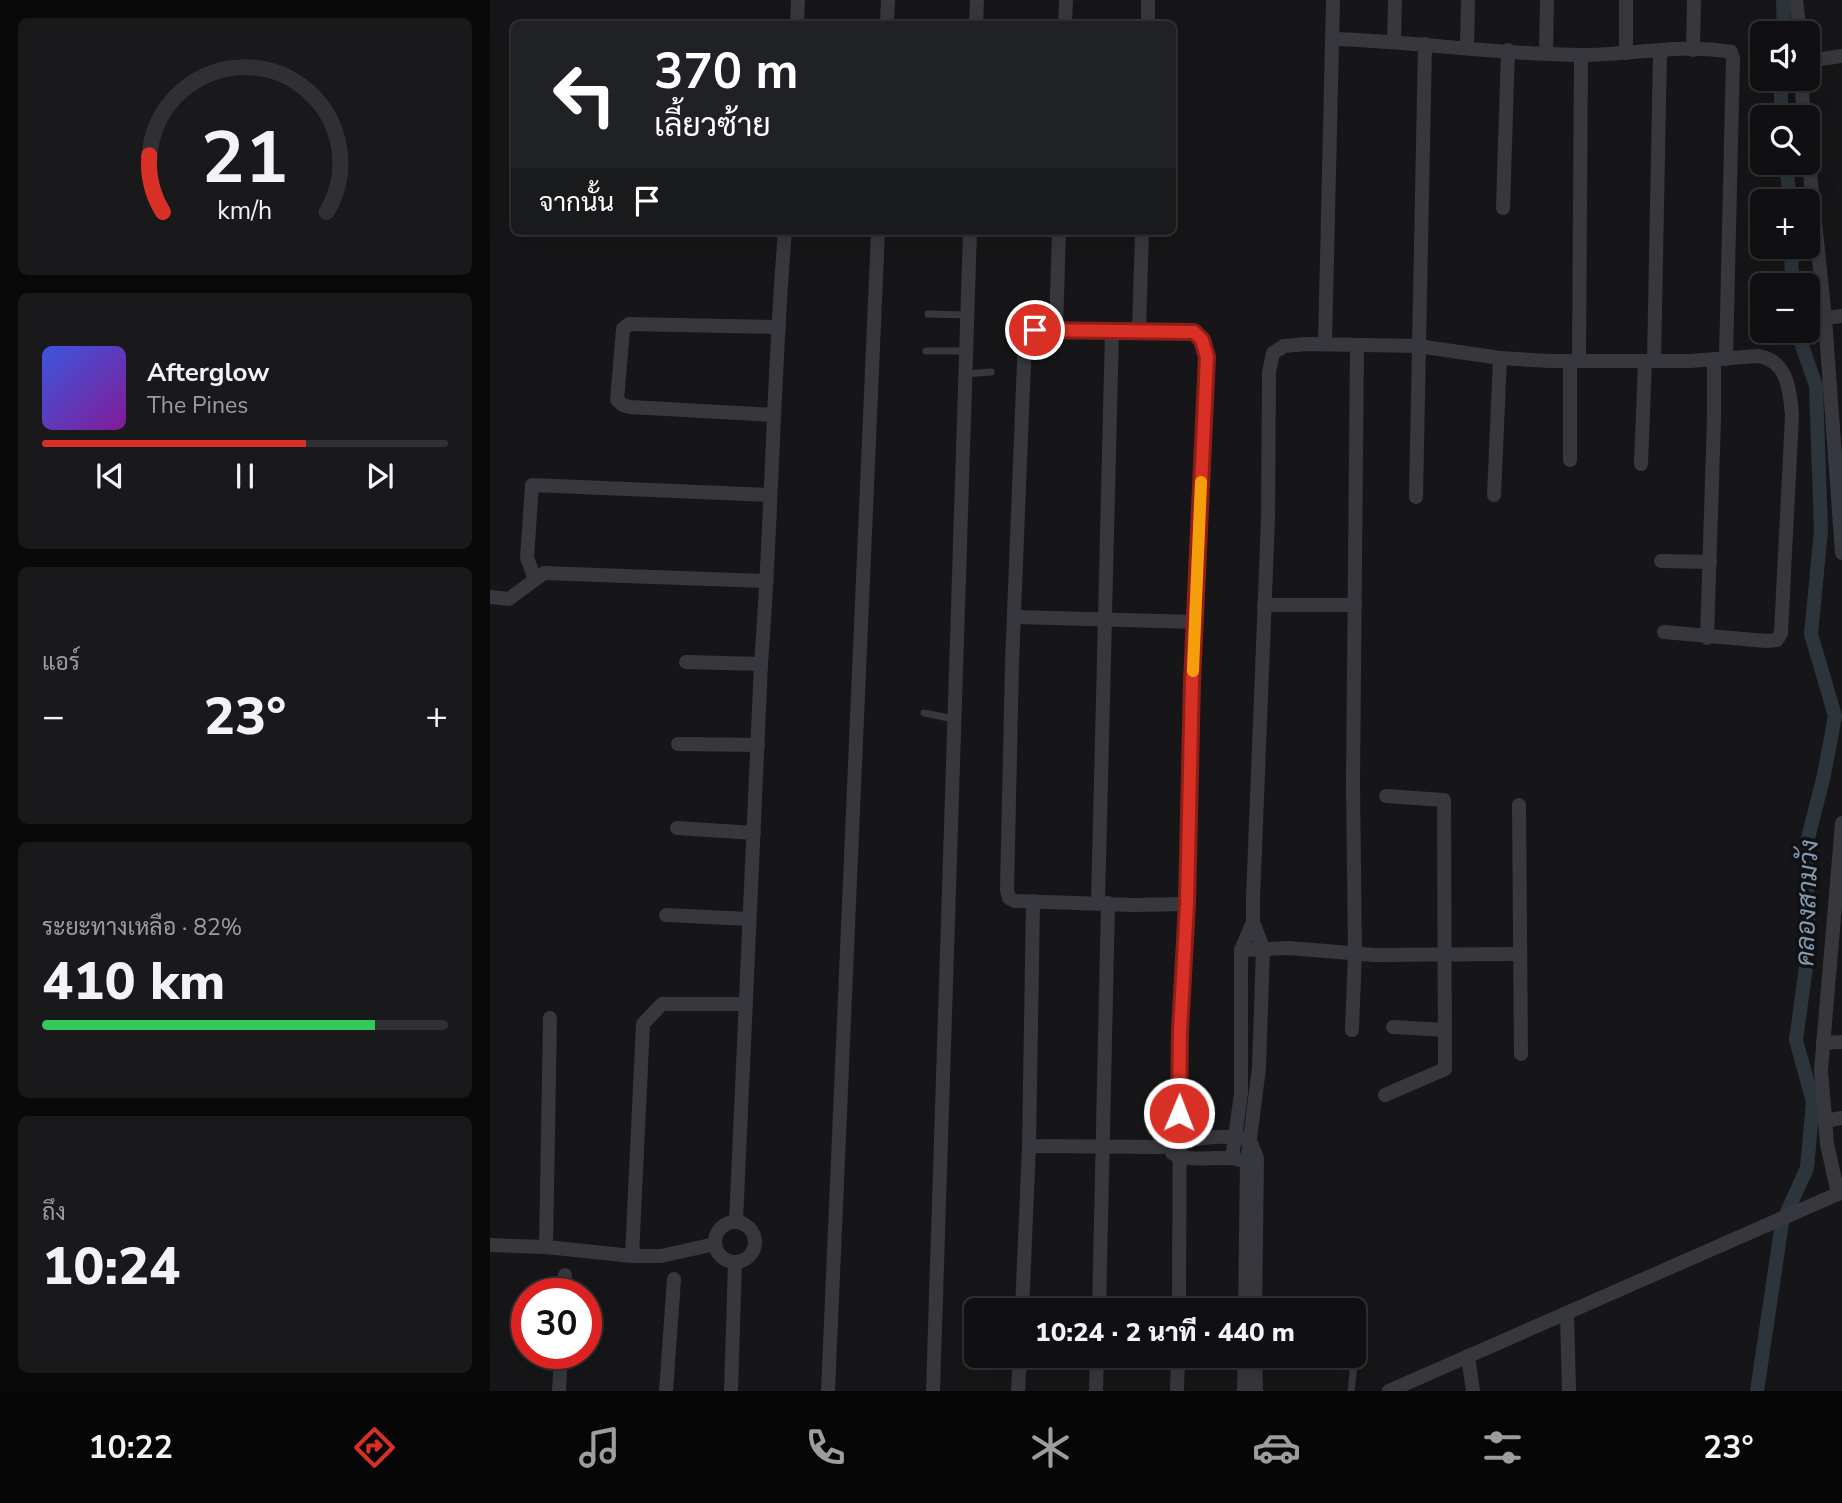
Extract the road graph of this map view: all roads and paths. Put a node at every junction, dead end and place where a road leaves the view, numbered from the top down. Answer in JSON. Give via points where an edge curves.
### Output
{"nodes":[{"id":1,"x":797,"y":0,"type":"edge"},
{"id":2,"x":888,"y":0,"type":"edge"},
{"id":3,"x":977,"y":0,"type":"edge"},
{"id":4,"x":1066,"y":0,"type":"edge"},
{"id":5,"x":1148,"y":0,"type":"edge"},
{"id":6,"x":1333,"y":0,"type":"edge"},
{"id":7,"x":1395,"y":0,"type":"edge"},
{"id":8,"x":1468,"y":0,"type":"edge"},
{"id":9,"x":1547,"y":0,"type":"edge"},
{"id":10,"x":1626,"y":0,"type":"edge"},
{"id":11,"x":1694,"y":0,"type":"edge"},
{"id":12,"x":1796,"y":0,"type":"edge"},
{"id":13,"x":797,"y":21,"type":"edge"},
{"id":14,"x":887,"y":21,"type":"edge"},
{"id":15,"x":976,"y":21,"type":"edge"},
{"id":16,"x":1065,"y":21,"type":"edge"},
{"id":17,"x":1148,"y":21,"type":"edge"},
{"id":18,"x":1799,"y":21,"type":"edge"},
{"id":19,"x":1332,"y":39,"type":"junction"},
{"id":20,"x":1394,"y":40,"type":"junction"},
{"id":21,"x":1425,"y":44,"type":"junction"},
{"id":22,"x":1467,"y":48,"type":"junction"},
{"id":23,"x":1508,"y":50,"type":"junction"},
{"id":24,"x":1693,"y":50,"type":"junction"},
{"id":25,"x":1660,"y":52,"type":"junction"},
{"id":26,"x":1546,"y":53,"type":"junction"},
{"id":27,"x":1626,"y":53,"type":"junction"},
{"id":28,"x":1581,"y":55,"type":"junction"},
{"id":29,"x":1842,"y":56,"type":"edge"},
{"id":30,"x":1820,"y":59,"type":"edge"},
{"id":31,"x":1810,"y":175,"type":"edge"},
{"id":32,"x":1503,"y":208,"type":"dead end"},
{"id":33,"x":785,"y":235,"type":"edge"},
{"id":34,"x":878,"y":235,"type":"edge"},
{"id":35,"x":970,"y":235,"type":"edge"},
{"id":36,"x":1059,"y":235,"type":"edge"},
{"id":37,"x":1142,"y":235,"type":"edge"},
{"id":38,"x":928,"y":314,"type":"dead end"},
{"id":39,"x":967,"y":315,"type":"junction"},
{"id":40,"x":1842,"y":316,"type":"edge"},
{"id":41,"x":1825,"y":318,"type":"junction"},
{"id":42,"x":779,"y":327,"type":"junction"},
{"id":43,"x":1056,"y":329,"type":"junction"},
{"id":44,"x":1112,"y":330,"type":"junction"},
{"id":45,"x":1139,"y":330,"type":"junction"},
{"id":46,"x":1325,"y":344,"type":"junction"},
{"id":47,"x":1357,"y":345,"type":"junction"},
{"id":48,"x":1418,"y":346,"type":"junction"},
{"id":49,"x":926,"y":351,"type":"dead end"},
{"id":50,"x":966,"y":351,"type":"junction"},
{"id":51,"x":1500,"y":358,"type":"junction"},
{"id":52,"x":1720,"y":360,"type":"junction"},
{"id":53,"x":1574,"y":361,"type":"junction"},
{"id":54,"x":1650,"y":361,"type":"junction"},
{"id":55,"x":991,"y":372,"type":"dead end"},
{"id":56,"x":965,"y":374,"type":"junction"},
{"id":57,"x":773,"y":415,"type":"junction"},
{"id":58,"x":1570,"y":460,"type":"dead end"},
{"id":59,"x":1641,"y":464,"type":"dead end"},
{"id":60,"x":770,"y":495,"type":"junction"},
{"id":61,"x":1494,"y":495,"type":"dead end"},
{"id":62,"x":1416,"y":497,"type":"dead end"},
{"id":63,"x":1842,"y":553,"type":"edge"},
{"id":64,"x":1661,"y":561,"type":"dead end"},
{"id":65,"x":1710,"y":562,"type":"junction"},
{"id":66,"x":535,"y":579,"type":"junction"},
{"id":67,"x":767,"y":581,"type":"junction"},
{"id":68,"x":490,"y":597,"type":"edge"},
{"id":69,"x":1355,"y":605,"type":"junction"},
{"id":70,"x":1264,"y":606,"type":"junction"},
{"id":71,"x":1014,"y":617,"type":"junction"},
{"id":72,"x":1104,"y":620,"type":"junction"},
{"id":73,"x":1195,"y":622,"type":"junction"},
{"id":74,"x":1664,"y":632,"type":"dead end"},
{"id":75,"x":1707,"y":638,"type":"junction"},
{"id":76,"x":686,"y":662,"type":"dead end"},
{"id":77,"x":761,"y":664,"type":"junction"},
{"id":78,"x":924,"y":713,"type":"dead end"},
{"id":79,"x":954,"y":719,"type":"junction"},
{"id":80,"x":678,"y":744,"type":"dead end"},
{"id":81,"x":758,"y":746,"type":"junction"},
{"id":82,"x":1386,"y":796,"type":"dead end"},
{"id":83,"x":1519,"y":805,"type":"dead end"},
{"id":84,"x":1842,"y":823,"type":"edge"},
{"id":85,"x":677,"y":828,"type":"dead end"},
{"id":86,"x":754,"y":834,"type":"junction"},
{"id":87,"x":1032,"y":901,"type":"junction"},
{"id":88,"x":1103,"y":903,"type":"junction"},
{"id":89,"x":1187,"y":904,"type":"junction"},
{"id":90,"x":666,"y":915,"type":"dead end"},
{"id":91,"x":749,"y":919,"type":"junction"},
{"id":92,"x":1254,"y":922,"type":"junction"},
{"id":93,"x":1264,"y":948,"type":"junction"},
{"id":94,"x":1241,"y":950,"type":"junction"},
{"id":95,"x":1355,"y":953,"type":"junction"},
{"id":96,"x":1445,"y":953,"type":"junction"},
{"id":97,"x":1519,"y":954,"type":"junction"},
{"id":98,"x":1835,"y":967,"type":"edge"},
{"id":99,"x":745,"y":1004,"type":"junction"},
{"id":100,"x":550,"y":1018,"type":"dead end"},
{"id":101,"x":1393,"y":1027,"type":"dead end"},
{"id":102,"x":1352,"y":1030,"type":"dead end"},
{"id":103,"x":1445,"y":1030,"type":"junction"},
{"id":104,"x":1842,"y":1042,"type":"edge"},
{"id":105,"x":1823,"y":1043,"type":"junction"},
{"id":106,"x":1521,"y":1054,"type":"dead end"},
{"id":107,"x":1257,"y":1093,"type":"junction"},
{"id":108,"x":1241,"y":1094,"type":"junction"},
{"id":109,"x":1385,"y":1095,"type":"dead end"},
{"id":110,"x":1842,"y":1118,"type":"edge"},
{"id":111,"x":1825,"y":1121,"type":"junction"},
{"id":112,"x":1243,"y":1138,"type":"junction"},
{"id":113,"x":1179,"y":1141,"type":"junction"},
{"id":114,"x":1029,"y":1146,"type":"junction"},
{"id":115,"x":1103,"y":1147,"type":"junction"},
{"id":116,"x":1162,"y":1147,"type":"junction"},
{"id":117,"x":1180,"y":1157,"type":"junction"},
{"id":118,"x":1240,"y":1160,"type":"junction"},
{"id":119,"x":1840,"y":1193,"type":"edge"},
{"id":120,"x":736,"y":1222,"type":"junction"},
{"id":121,"x":715,"y":1244,"type":"junction"},
{"id":122,"x":490,"y":1245,"type":"edge"},
{"id":123,"x":545,"y":1247,"type":"junction"},
{"id":124,"x":632,"y":1256,"type":"junction"},
{"id":125,"x":735,"y":1262,"type":"junction"},
{"id":126,"x":565,"y":1275,"type":"dead end"},
{"id":127,"x":565,"y":1278,"type":"edge"},
{"id":128,"x":674,"y":1279,"type":"dead end"},
{"id":129,"x":1023,"y":1298,"type":"edge"},
{"id":130,"x":1099,"y":1298,"type":"edge"},
{"id":131,"x":1179,"y":1298,"type":"edge"},
{"id":132,"x":1245,"y":1298,"type":"edge"},
{"id":133,"x":1255,"y":1298,"type":"edge"},
{"id":134,"x":1567,"y":1313,"type":"junction"},
{"id":135,"x":1468,"y":1356,"type":"junction"},
{"id":136,"x":1019,"y":1368,"type":"edge"},
{"id":137,"x":1097,"y":1368,"type":"edge"},
{"id":138,"x":1178,"y":1368,"type":"edge"},
{"id":139,"x":1245,"y":1368,"type":"edge"},
{"id":140,"x":1255,"y":1368,"type":"edge"},
{"id":141,"x":1353,"y":1368,"type":"edge"},
{"id":142,"x":560,"y":1369,"type":"edge"},
{"id":143,"x":559,"y":1391,"type":"edge"},
{"id":144,"x":666,"y":1391,"type":"edge"},
{"id":145,"x":731,"y":1391,"type":"edge"},
{"id":146,"x":828,"y":1391,"type":"edge"},
{"id":147,"x":933,"y":1391,"type":"edge"},
{"id":148,"x":1018,"y":1391,"type":"edge"},
{"id":149,"x":1096,"y":1391,"type":"edge"},
{"id":150,"x":1177,"y":1391,"type":"edge"},
{"id":151,"x":1244,"y":1391,"type":"edge"},
{"id":152,"x":1256,"y":1391,"type":"edge"},
{"id":153,"x":1350,"y":1391,"type":"edge"},
{"id":154,"x":1389,"y":1391,"type":"edge"},
{"id":155,"x":1473,"y":1391,"type":"edge"},
{"id":156,"x":1569,"y":1391,"type":"edge"}],
"edges":[{"from":1,"to":13,"type":"street"},
{"from":2,"to":14,"type":"street"},
{"from":3,"to":15,"type":"street"},
{"from":4,"to":16,"type":"street"},
{"from":5,"to":17,"type":"street"},
{"from":6,"to":19,"type":"street"},
{"from":7,"to":20,"type":"street"},
{"from":8,"to":22,"type":"street"},
{"from":9,"to":26,"type":"street"},
{"from":10,"to":27,"type":"street"},
{"from":11,"to":24,"type":"street"},
{"from":12,"to":18,"type":"street"},
{"from":19,"to":20,"type":"street"},
{"from":19,"to":46,"type":"street"},
{"from":20,"to":21,"type":"street"},
{"from":21,"to":22,"type":"street"},
{"from":21,"to":48,"type":"street"},
{"from":22,"to":23,"type":"street"},
{"from":23,"to":26,"type":"street"},
{"from":23,"to":32,"type":"street"},
{"from":24,"to":25,"type":"street"},
{"from":24,"to":52,"type":"street","via":[[1731,52],[1733,58]]},
{"from":25,"to":27,"type":"street"},
{"from":25,"to":54,"type":"street"},
{"from":26,"to":28,"type":"street"},
{"from":27,"to":28,"type":"street"},
{"from":28,"to":53,"type":"street"},
{"from":29,"to":30,"type":"street"},
{"from":31,"to":41,"type":"street"},
{"from":33,"to":42,"type":"street"},
{"from":34,"to":146,"type":"street"},
{"from":35,"to":39,"type":"street"},
{"from":36,"to":43,"type":"street"},
{"from":37,"to":45,"type":"street"},
{"from":38,"to":39,"type":"lane"},
{"from":39,"to":50,"type":"street"},
{"from":40,"to":41,"type":"street"},
{"from":41,"to":63,"type":"street"},
{"from":42,"to":57,"type":"street"},
{"from":42,"to":57,"type":"street","via":[[629,324],[623,329],[617,400],[630,407]]},
{"from":43,"to":44,"type":"street"},
{"from":43,"to":71,"type":"street","via":[[1027,331],[1025,337]]},
{"from":44,"to":45,"type":"street"},
{"from":44,"to":72,"type":"street"},
{"from":45,"to":73,"type":"street","via":[[1194,332],[1207,357]]},
{"from":46,"to":47,"type":"street"},
{"from":46,"to":70,"type":"street","via":[[1284,346],[1273,353]]},
{"from":47,"to":48,"type":"street"},
{"from":47,"to":69,"type":"street"},
{"from":48,"to":51,"type":"street"},
{"from":48,"to":62,"type":"street"},
{"from":49,"to":50,"type":"lane"},
{"from":50,"to":56,"type":"street"},
{"from":51,"to":53,"type":"street"},
{"from":51,"to":61,"type":"street"},
{"from":52,"to":54,"type":"street"},
{"from":52,"to":65,"type":"street"},
{"from":52,"to":75,"type":"street","via":[[1767,357],[1784,374],[1790,390],[1783,622],[1777,640]]},
{"from":53,"to":54,"type":"street"},
{"from":53,"to":58,"type":"street"},
{"from":54,"to":59,"type":"street"},
{"from":55,"to":56,"type":"lane"},
{"from":56,"to":79,"type":"street"},
{"from":57,"to":60,"type":"street"},
{"from":60,"to":66,"type":"street","via":[[532,485],[527,558]]},
{"from":60,"to":67,"type":"street"},
{"from":64,"to":65,"type":"street"},
{"from":65,"to":75,"type":"street"},
{"from":66,"to":67,"type":"street","via":[[544,573]]},
{"from":66,"to":68,"type":"street","via":[[509,599]]},
{"from":67,"to":77,"type":"street"},
{"from":69,"to":70,"type":"street"},
{"from":69,"to":95,"type":"street"},
{"from":70,"to":92,"type":"street"},
{"from":71,"to":72,"type":"street"},
{"from":71,"to":87,"type":"street","via":[[1007,890],[1015,901]]},
{"from":72,"to":73,"type":"street"},
{"from":72,"to":88,"type":"street"},
{"from":73,"to":89,"type":"street"},
{"from":74,"to":75,"type":"street"},
{"from":76,"to":77,"type":"street"},
{"from":77,"to":81,"type":"street"},
{"from":78,"to":79,"type":"lane"},
{"from":79,"to":147,"type":"street"},
{"from":80,"to":81,"type":"street"},
{"from":81,"to":86,"type":"street"},
{"from":82,"to":96,"type":"street","via":[[1444,800]]},
{"from":83,"to":97,"type":"street"},
{"from":84,"to":98,"type":"street"},
{"from":85,"to":86,"type":"street"},
{"from":86,"to":91,"type":"street"},
{"from":87,"to":88,"type":"street"},
{"from":87,"to":114,"type":"street"},
{"from":88,"to":89,"type":"street"},
{"from":88,"to":115,"type":"street"},
{"from":89,"to":113,"type":"street"},
{"from":90,"to":91,"type":"street"},
{"from":91,"to":99,"type":"street"},
{"from":92,"to":93,"type":"street"},
{"from":92,"to":94,"type":"street"},
{"from":93,"to":94,"type":"street"},
{"from":93,"to":95,"type":"street"},
{"from":93,"to":107,"type":"street"},
{"from":94,"to":108,"type":"street"},
{"from":95,"to":96,"type":"street"},
{"from":95,"to":102,"type":"street"},
{"from":96,"to":97,"type":"street"},
{"from":96,"to":103,"type":"street"},
{"from":97,"to":106,"type":"street"},
{"from":98,"to":105,"type":"street"},
{"from":99,"to":120,"type":"street"},
{"from":99,"to":124,"type":"street","via":[[662,1004],[643,1024]]},
{"from":100,"to":123,"type":"street"},
{"from":101,"to":103,"type":"street"},
{"from":103,"to":109,"type":"street","via":[[1446,1069]]},
{"from":104,"to":105,"type":"street"},
{"from":105,"to":111,"type":"street"},
{"from":107,"to":108,"type":"street"},
{"from":107,"to":112,"type":"street"},
{"from":108,"to":112,"type":"street"},
{"from":110,"to":111,"type":"street"},
{"from":111,"to":119,"type":"street"},
{"from":112,"to":113,"type":"street"},
{"from":112,"to":118,"type":"street"},
{"from":112,"to":133,"type":"street","via":[[1257,1158]]},
{"from":113,"to":116,"type":"street"},
{"from":113,"to":117,"type":"street"},
{"from":114,"to":115,"type":"street"},
{"from":114,"to":129,"type":"street"},
{"from":115,"to":116,"type":"street"},
{"from":115,"to":130,"type":"street"},
{"from":116,"to":117,"type":"street"},
{"from":117,"to":118,"type":"street"},
{"from":117,"to":131,"type":"street"},
{"from":118,"to":132,"type":"street"},
{"from":119,"to":134,"type":"street"},
{"from":120,"to":121,"type":"street","via":[[720,1228]]},
{"from":120,"to":125,"type":"street","via":[[751,1230],[754,1247],[750,1255]]},
{"from":121,"to":124,"type":"street","via":[[661,1256]]},
{"from":121,"to":125,"type":"street","via":[[722,1257]]},
{"from":122,"to":123,"type":"street"},
{"from":123,"to":124,"type":"street"},
{"from":125,"to":145,"type":"street"},
{"from":126,"to":127,"type":"street"},
{"from":128,"to":144,"type":"street"},
{"from":134,"to":135,"type":"street"},
{"from":134,"to":156,"type":"street"},
{"from":135,"to":154,"type":"street"},
{"from":135,"to":155,"type":"street"},
{"from":136,"to":148,"type":"street"},
{"from":137,"to":149,"type":"street"},
{"from":138,"to":150,"type":"street"},
{"from":139,"to":151,"type":"street"},
{"from":140,"to":152,"type":"street"},
{"from":141,"to":153,"type":"lane"},
{"from":142,"to":143,"type":"street"}]}
